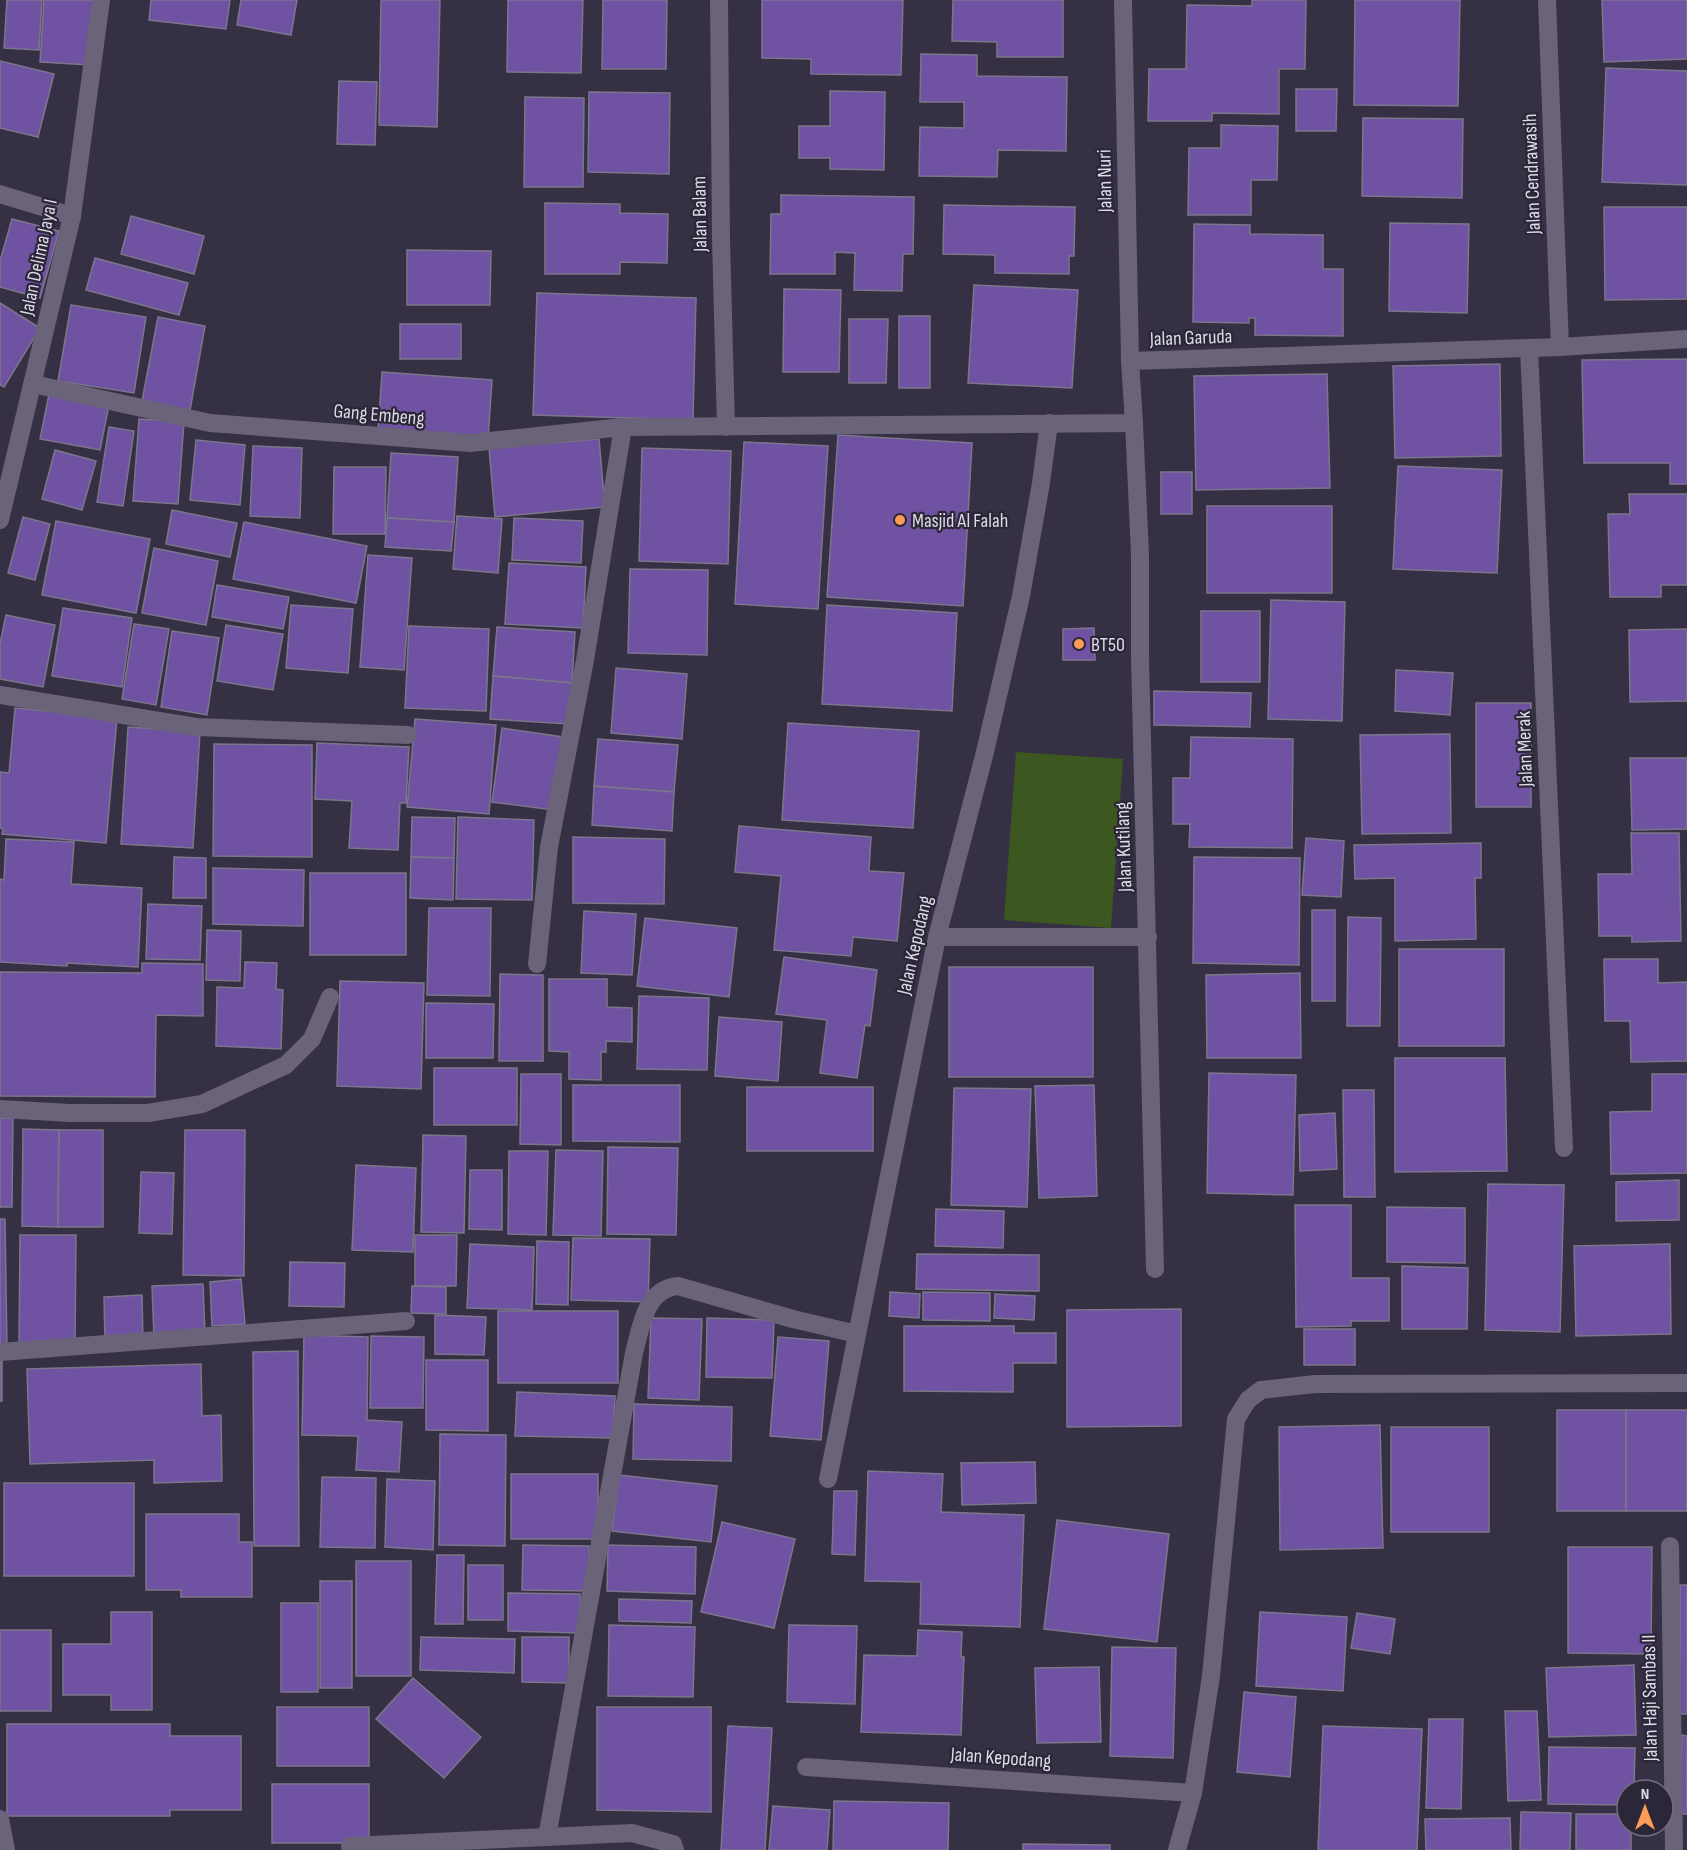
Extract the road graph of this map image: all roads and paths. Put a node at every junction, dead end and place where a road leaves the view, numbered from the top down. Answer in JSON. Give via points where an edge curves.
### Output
{"nodes":[{"id":1,"x":101,"y":0,"type":"edge"},
{"id":2,"x":719,"y":0,"type":"edge"},
{"id":3,"x":1123,"y":0,"type":"edge"},
{"id":4,"x":1547,"y":0,"type":"edge"},
{"id":5,"x":0,"y":194,"type":"edge"},
{"id":6,"x":72,"y":216,"type":"junction"},
{"id":7,"x":1687,"y":339,"type":"edge"},
{"id":8,"x":1560,"y":347,"type":"junction"},
{"id":9,"x":1529,"y":348,"type":"junction"},
{"id":10,"x":1130,"y":361,"type":"junction"},
{"id":11,"x":33,"y":384,"type":"junction"},
{"id":12,"x":1049,"y":423,"type":"junction"},
{"id":13,"x":1134,"y":423,"type":"junction"},
{"id":14,"x":726,"y":427,"type":"junction"},
{"id":15,"x":623,"y":428,"type":"junction"},
{"id":16,"x":0,"y":520,"type":"edge"},
{"id":17,"x":0,"y":695,"type":"edge"},
{"id":18,"x":408,"y":735,"type":"dead end"},
{"id":19,"x":937,"y":937,"type":"junction"},
{"id":20,"x":1148,"y":937,"type":"junction"},
{"id":21,"x":537,"y":964,"type":"dead end"},
{"id":22,"x":330,"y":997,"type":"dead end"},
{"id":23,"x":0,"y":1109,"type":"edge"},
{"id":24,"x":1564,"y":1148,"type":"dead end"},
{"id":25,"x":1155,"y":1269,"type":"dead end"},
{"id":26,"x":406,"y":1321,"type":"dead end"},
{"id":27,"x":857,"y":1334,"type":"junction"},
{"id":28,"x":0,"y":1352,"type":"edge"},
{"id":29,"x":1687,"y":1383,"type":"edge"},
{"id":30,"x":828,"y":1479,"type":"dead end"},
{"id":31,"x":1670,"y":1546,"type":"dead end"},
{"id":32,"x":806,"y":1767,"type":"dead end"},
{"id":33,"x":1193,"y":1793,"type":"junction"},
{"id":34,"x":0,"y":1819,"type":"edge"},
{"id":35,"x":547,"y":1837,"type":"junction"},
{"id":36,"x":350,"y":1846,"type":"dead end"},
{"id":37,"x":6,"y":1850,"type":"edge"},
{"id":38,"x":675,"y":1850,"type":"edge"},
{"id":39,"x":1177,"y":1850,"type":"edge"},
{"id":40,"x":1674,"y":1850,"type":"edge"}],
"edges":[{"from":1,"to":6,"type":"street","name":"Jalan Delima Jaya I"},
{"from":2,"to":14,"type":"street","name":"Jalan Balam"},
{"from":3,"to":10,"type":"street","name":"Jalan Nuri"},
{"from":4,"to":8,"type":"street","name":"Jalan Cendrawasih"},
{"from":5,"to":6,"type":"street"},
{"from":6,"to":11,"type":"street","name":"Jalan Delima Jaya I"},
{"from":7,"to":8,"type":"street","name":"Jalan Garuda"},
{"from":8,"to":9,"type":"street","name":"Jalan Garuda"},
{"from":9,"to":10,"type":"street","name":"Jalan Garuda"},
{"from":9,"to":24,"type":"street","name":"Jalan Merak"},
{"from":10,"to":13,"type":"street","name":"Jalan Garuda"},
{"from":11,"to":15,"type":"street","name":"Gang Embeng","via":[[210,423],[470,443]]},
{"from":11,"to":16,"type":"street","name":"Jalan Delima Jaya I"},
{"from":12,"to":13,"type":"street"},
{"from":12,"to":14,"type":"street"},
{"from":12,"to":19,"type":"street","name":"Jalan Kepodang","via":[[1006,667]]},
{"from":13,"to":20,"type":"street","name":"Jalan Kutilang"},
{"from":14,"to":15,"type":"street","name":"Gang Embeng"},
{"from":15,"to":21,"type":"street","via":[[549,847]]},
{"from":17,"to":18,"type":"street","via":[[196,727]]},
{"from":19,"to":20,"type":"street"},
{"from":19,"to":27,"type":"street","name":"Jalan Kepodang"},
{"from":20,"to":25,"type":"street","name":"Jalan Kutilang"},
{"from":22,"to":23,"type":"street","via":[[312,1039],[286,1065],[201,1104],[148,1113]]},
{"from":26,"to":28,"type":"street"},
{"from":27,"to":30,"type":"street","name":"Jalan Kepodang"},
{"from":27,"to":35,"type":"street","via":[[678,1286],[666,1287],[656,1294],[644,1316],[634,1353]]},
{"from":29,"to":33,"type":"street","via":[[1315,1384],[1261,1390],[1248,1400],[1236,1419],[1211,1676]]},
{"from":31,"to":40,"type":"street","name":"Jalan Haji Sambas II"},
{"from":32,"to":33,"type":"street","name":"Jalan Kepodang"},
{"from":33,"to":39,"type":"street"},
{"from":34,"to":37,"type":"street"},
{"from":35,"to":36,"type":"street"},
{"from":35,"to":38,"type":"street","via":[[632,1833],[673,1844]]}]}
